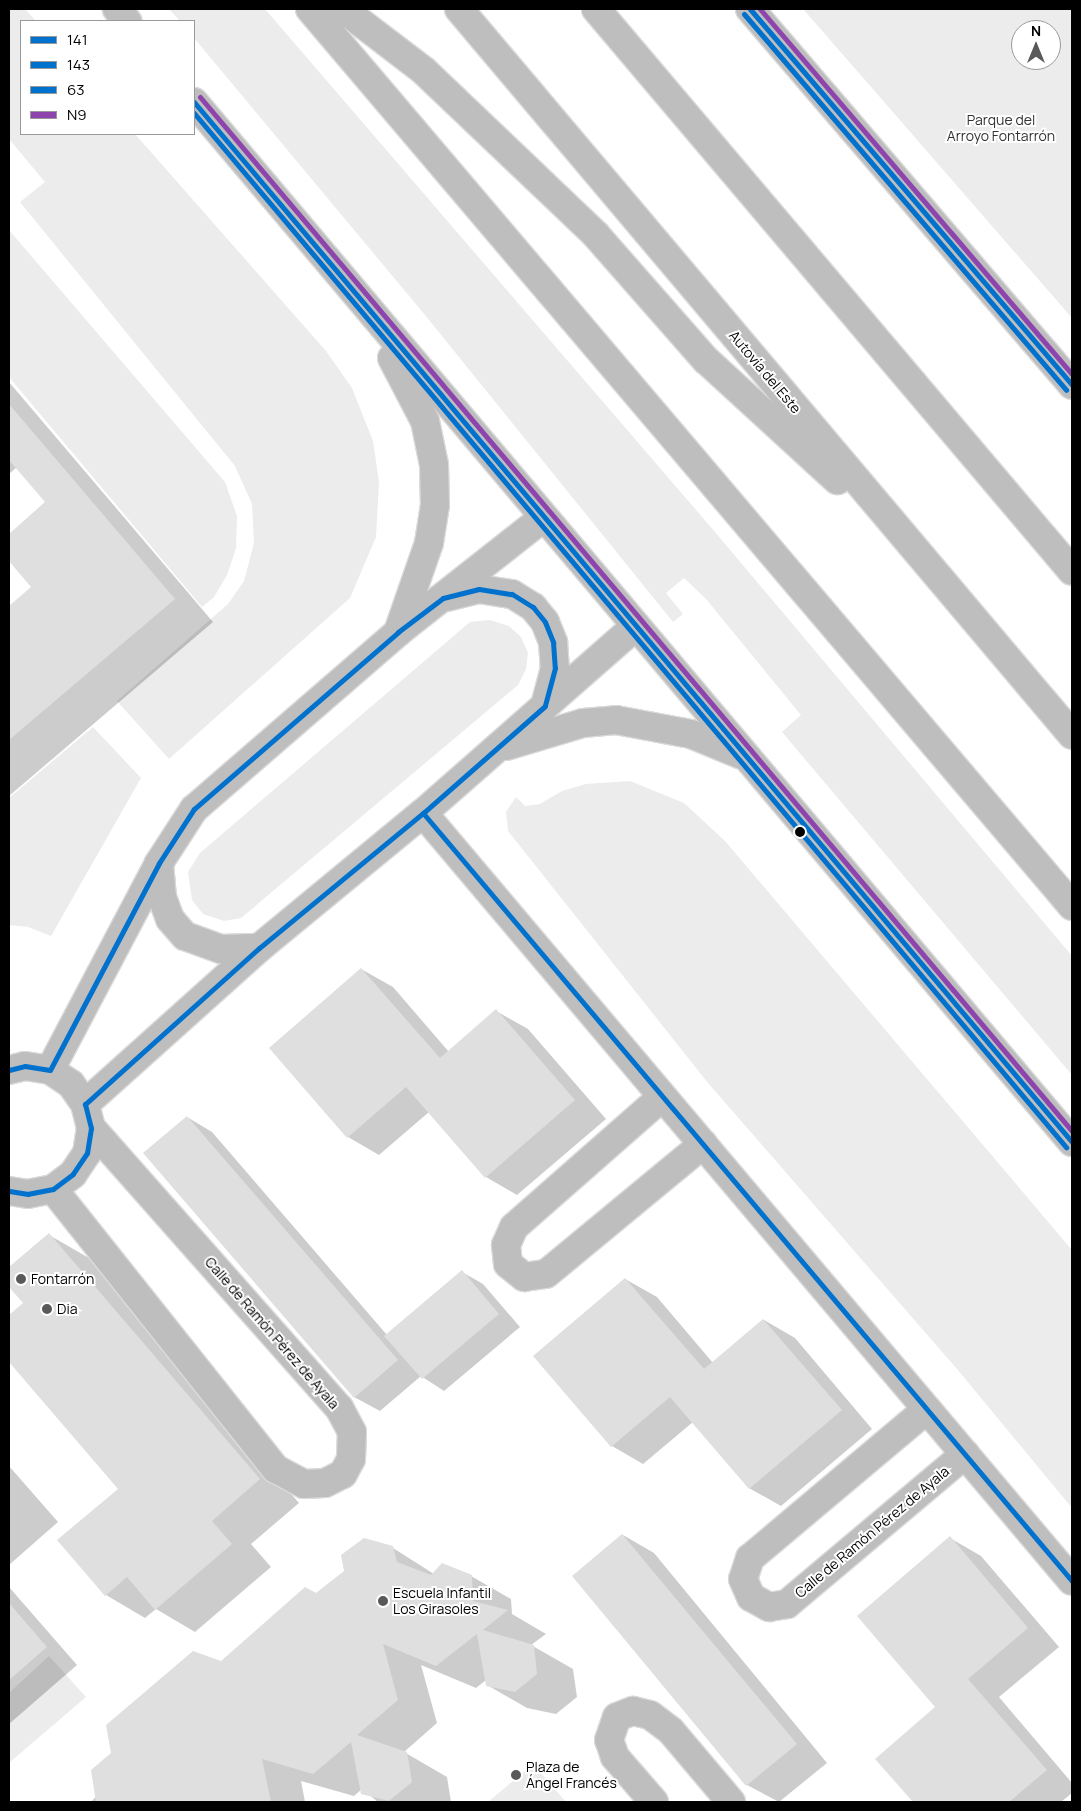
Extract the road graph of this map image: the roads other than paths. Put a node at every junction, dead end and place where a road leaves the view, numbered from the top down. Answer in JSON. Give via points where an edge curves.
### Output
{"nodes":[{"id":1,"x":116,"y":9,"type":"edge"},
{"id":2,"x":310,"y":9,"type":"edge"},
{"id":3,"x":343,"y":9,"type":"edge"},
{"id":4,"x":459,"y":9,"type":"edge"},
{"id":5,"x":596,"y":9,"type":"edge"},
{"id":6,"x":750,"y":9,"type":"edge"},
{"id":7,"x":126,"y":20,"type":"edge"},
{"id":8,"x":195,"y":103,"type":"edge"},
{"id":9,"x":370,"y":314,"type":"junction"},
{"id":10,"x":1072,"y":384,"type":"edge"},
{"id":11,"x":543,"y":518,"type":"junction"},
{"id":12,"x":920,"y":556,"type":"junction"},
{"id":13,"x":1072,"y":571,"type":"edge"},
{"id":14,"x":443,"y":598,"type":"junction"},
{"id":15,"x":635,"y":627,"type":"junction"},
{"id":16,"x":398,"y":632,"type":"junction"},
{"id":17,"x":545,"y":706,"type":"junction"},
{"id":18,"x":1072,"y":735,"type":"edge"},
{"id":19,"x":499,"y":748,"type":"junction"},
{"id":20,"x":746,"y":757,"type":"junction"},
{"id":21,"x":423,"y":813,"type":"junction"},
{"id":22,"x":159,"y":863,"type":"junction"},
{"id":23,"x":1072,"y":906,"type":"edge"},
{"id":24,"x":259,"y":948,"type":"junction"},
{"id":25,"x":9,"y":1070,"type":"edge"},
{"id":26,"x":50,"y":1070,"type":"junction"},
{"id":27,"x":662,"y":1097,"type":"junction"},
{"id":28,"x":88,"y":1116,"type":"junction"},
{"id":29,"x":1072,"y":1142,"type":"edge"},
{"id":30,"x":703,"y":1144,"type":"junction"},
{"id":31,"x":53,"y":1189,"type":"junction"},
{"id":32,"x":9,"y":1191,"type":"edge"},
{"id":33,"x":926,"y":1410,"type":"junction"},
{"id":34,"x":965,"y":1454,"type":"junction"},
{"id":35,"x":1072,"y":1580,"type":"edge"},
{"id":36,"x":654,"y":1802,"type":"edge"},
{"id":37,"x":731,"y":1802,"type":"edge"}],
"edges":[{"from":1,"to":7,"type":"main road"},
{"from":2,"to":23,"type":"main road"},
{"from":3,"to":12,"type":"main road","via":[[424,71],[596,235],[706,360]]},
{"from":4,"to":12,"type":"main road","name":"Autovía del Este"},
{"from":5,"to":13,"type":"main road"},
{"from":6,"to":10,"type":"main road"},
{"from":8,"to":9,"type":"main road"},
{"from":9,"to":11,"type":"main road"},
{"from":9,"to":16,"type":"main road","via":[[425,422],[434,465],[435,505],[429,543]]},
{"from":11,"to":14,"type":"main road"},
{"from":11,"to":15,"type":"main road"},
{"from":12,"to":18,"type":"main road","name":"Autovía del Este"},
{"from":14,"to":16,"type":"main road"},
{"from":14,"to":17,"type":"main road","via":[[479,589],[512,594],[533,607],[545,622],[553,642],[555,668]]},
{"from":15,"to":17,"type":"main road"},
{"from":15,"to":20,"type":"main road"},
{"from":16,"to":22,"type":"main road","via":[[194,809]]},
{"from":17,"to":19,"type":"main road"},
{"from":19,"to":20,"type":"main road","via":[[582,723],[616,720],[690,734]]},
{"from":19,"to":21,"type":"main road"},
{"from":20,"to":29,"type":"main road"},
{"from":21,"to":24,"type":"main road"},
{"from":21,"to":27,"type":"main road"},
{"from":22,"to":24,"type":"main road","via":[[162,897],[170,919],[185,936],[221,950]]},
{"from":22,"to":26,"type":"main road"},
{"from":24,"to":28,"type":"main road"},
{"from":25,"to":26,"type":"main road","via":[[25,1066]]},
{"from":26,"to":28,"type":"main road","name":"Calle de Ramón Pérez de Ayala","via":[[71,1084]]},
{"from":27,"to":30,"type":"main road"},
{"from":27,"to":30,"type":"main road","via":[[514,1227],[506,1245],[508,1264],[524,1277],[546,1274]]},
{"from":28,"to":31,"type":"main road","via":[[87,1153],[73,1174]]},
{"from":28,"to":31,"type":"main road","name":"Calle de Ramón Pérez de Ayala","via":[[339,1408],[352,1432],[351,1459],[343,1474],[325,1483],[304,1484],[276,1469]]},
{"from":30,"to":33,"type":"main road"},
{"from":31,"to":32,"type":"main road","via":[[28,1194]]},
{"from":33,"to":34,"type":"main road"},
{"from":33,"to":34,"type":"main road","name":"Calle de Ramón Pérez de Ayala","via":[[750,1558],[743,1578],[750,1597],[769,1607],[786,1604]]},
{"from":34,"to":35,"type":"main road"},
{"from":36,"to":37,"type":"main road","via":[[615,1757],[609,1740],[617,1717],[633,1711],[650,1715],[671,1731]]}]}
